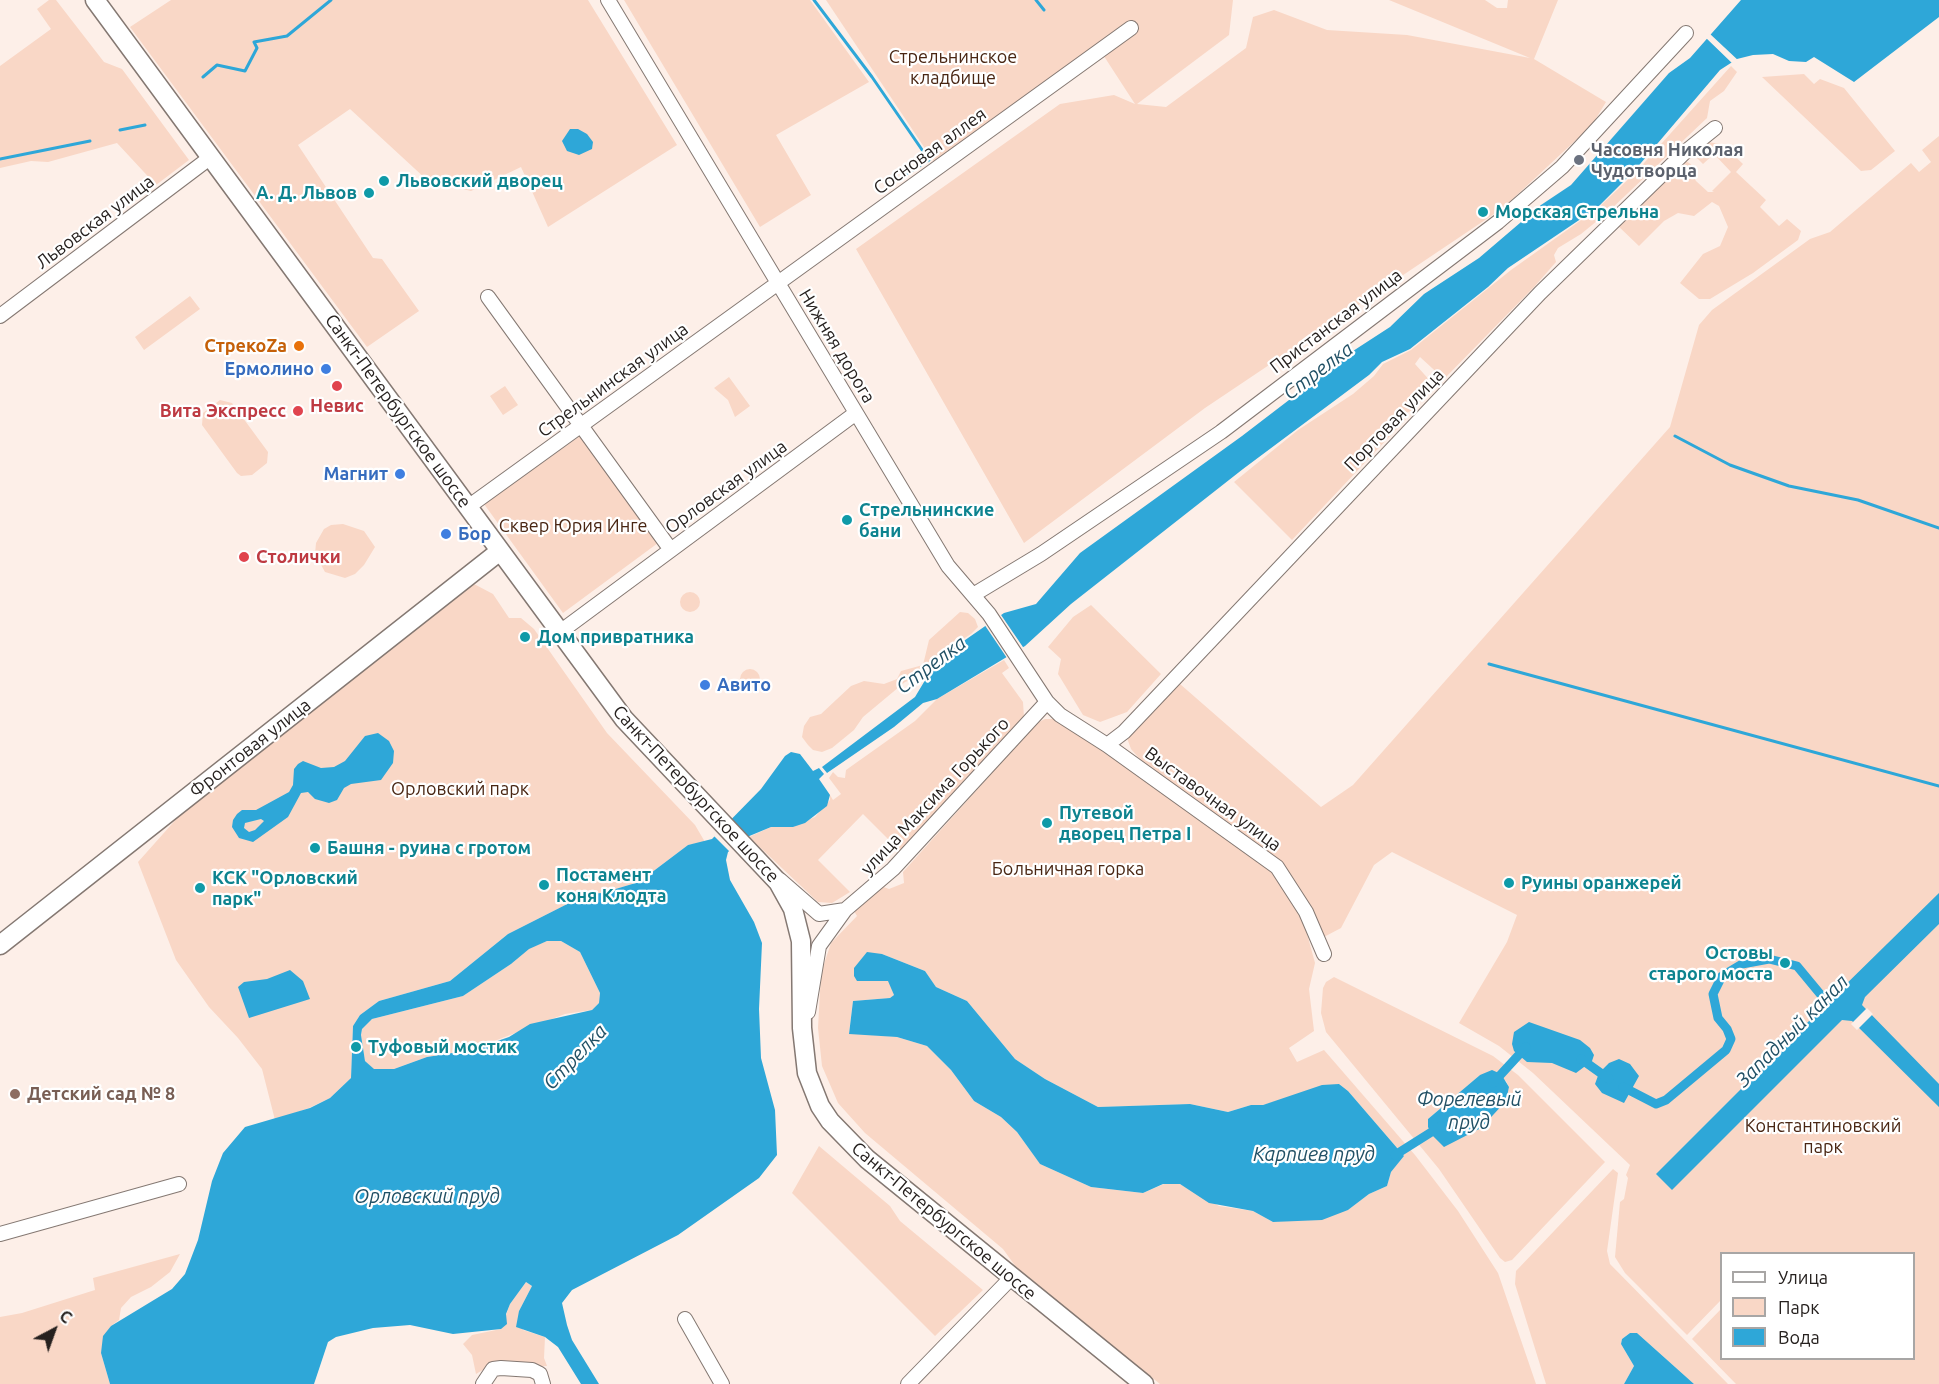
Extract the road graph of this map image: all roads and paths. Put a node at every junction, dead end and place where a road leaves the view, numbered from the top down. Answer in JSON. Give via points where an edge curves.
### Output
{"nodes":[{"id":1,"x":94,"y":0,"type":"edge"},
{"id":2,"x":608,"y":0,"type":"edge"},
{"id":3,"x":1131,"y":28,"type":"dead end"},
{"id":4,"x":1686,"y":33,"type":"dead end"},
{"id":5,"x":1715,"y":128,"type":"dead end"},
{"id":6,"x":207,"y":159,"type":"junction"},
{"id":7,"x":778,"y":282,"type":"junction"},
{"id":8,"x":488,"y":297,"type":"dead end"},
{"id":9,"x":0,"y":316,"type":"edge"},
{"id":10,"x":856,"y":413,"type":"junction"},
{"id":11,"x":581,"y":425,"type":"junction"},
{"id":12,"x":468,"y":507,"type":"junction"},
{"id":13,"x":671,"y":550,"type":"junction"},
{"id":14,"x":496,"y":554,"type":"junction"},
{"id":15,"x":973,"y":595,"type":"junction"},
{"id":16,"x":560,"y":632,"type":"junction"},
{"id":17,"x":1047,"y":702,"type":"junction"},
{"id":18,"x":1107,"y":745,"type":"junction"},
{"id":19,"x":715,"y":822,"type":"junction"},
{"id":20,"x":747,"y":853,"type":"junction"},
{"id":21,"x":772,"y":874,"type":"junction"},
{"id":22,"x":845,"y":910,"type":"junction"},
{"id":23,"x":0,"y":945,"type":"edge"},
{"id":24,"x":1324,"y":954,"type":"dead end"},
{"id":25,"x":802,"y":1028,"type":"junction"},
{"id":26,"x":179,"y":1184,"type":"dead end"},
{"id":27,"x":0,"y":1234,"type":"edge"},
{"id":28,"x":1009,"y":1281,"type":"junction"},
{"id":29,"x":685,"y":1319,"type":"dead end"},
{"id":30,"x":483,"y":1384,"type":"edge"},
{"id":31,"x":543,"y":1384,"type":"edge"},
{"id":32,"x":722,"y":1384,"type":"edge"},
{"id":33,"x":908,"y":1384,"type":"edge"},
{"id":34,"x":1129,"y":1384,"type":"edge"},
{"id":35,"x":1144,"y":1384,"type":"edge"}],
"edges":[{"from":1,"to":6,"type":"main road","name":"Санкт-Петербургское шоссе"},
{"from":2,"to":7,"type":"street","name":"Нижняя дорога"},
{"from":3,"to":7,"type":"street","name":"Сосновая аллея"},
{"from":4,"to":15,"type":"street","name":"Пристанская улица","via":[[1562,167],[1498,222],[1221,432],[1041,554]]},
{"from":5,"to":18,"type":"street","name":"Портовая улица","via":[[1684,153],[1540,293],[1124,732]]},
{"from":6,"to":9,"type":"street","name":"Львовская улица"},
{"from":6,"to":12,"type":"main road","name":"Санкт-Петербургское шоссе"},
{"from":6,"to":14,"type":"main road","name":"Санкт-Петербургское шоссе"},
{"from":7,"to":10,"type":"street","name":"Нижняя дорога"},
{"from":7,"to":11,"type":"street","name":"Стрельнинская улица"},
{"from":8,"to":11,"type":"street"},
{"from":10,"to":13,"type":"street","name":"Орловская улица"},
{"from":10,"to":15,"type":"street","name":"Нижняя дорога","via":[[948,566]]},
{"from":11,"to":12,"type":"street","name":"Стрельнинская улица"},
{"from":11,"to":13,"type":"street"},
{"from":12,"to":14,"type":"main road","name":"Санкт-Петербургское шоссе"},
{"from":13,"to":16,"type":"street","name":"Орловская улица"},
{"from":14,"to":16,"type":"main road","name":"Санкт-Петербургское шоссе"},
{"from":14,"to":19,"type":"main road","name":"Санкт-Петербургское шоссе","via":[[616,725],[642,756]]},
{"from":14,"to":23,"type":"main road","name":"Фронтовая улица"},
{"from":15,"to":17,"type":"street","name":"Нижняя дорога"},
{"from":16,"to":19,"type":"main road","name":"Санкт-Петербургское шоссе","via":[[624,719]]},
{"from":17,"to":18,"type":"street","name":"Выставочная улица"},
{"from":17,"to":22,"type":"street","name":"улица Максима Горького","via":[[893,869]]},
{"from":18,"to":24,"type":"street","name":"Выставочная улица","via":[[1277,867],[1306,912]]},
{"from":19,"to":20,"type":"main road","name":"Санкт-Петербургское шоссе"},
{"from":20,"to":21,"type":"main road","name":"Санкт-Петербургское шоссе"},
{"from":20,"to":28,"type":"main road","name":"Санкт-Петербургское шоссе","via":[[772,891],[790,930],[794,1053],[802,1085],[819,1122],[851,1158]]},
{"from":21,"to":22,"type":"street","via":[[819,914]]},
{"from":21,"to":25,"type":"main road","name":"Санкт-Петербургское шоссе","via":[[799,926]]},
{"from":22,"to":25,"type":"street","name":"улица Максима Горького","via":[[819,946],[810,1006]]},
{"from":25,"to":28,"type":"main road","name":"Санкт-Петербургское шоссе","via":[[813,1090],[840,1133]]},
{"from":26,"to":27,"type":"street"},
{"from":28,"to":33,"type":"street"},
{"from":28,"to":34,"type":"main road","name":"Санкт-Петербургское шоссе"},
{"from":28,"to":35,"type":"main road","name":"Санкт-Петербургское шоссе"},
{"from":29,"to":32,"type":"street"},
{"from":30,"to":31,"type":"street","via":[[493,1370],[501,1368],[531,1370],[540,1374]]}]}
